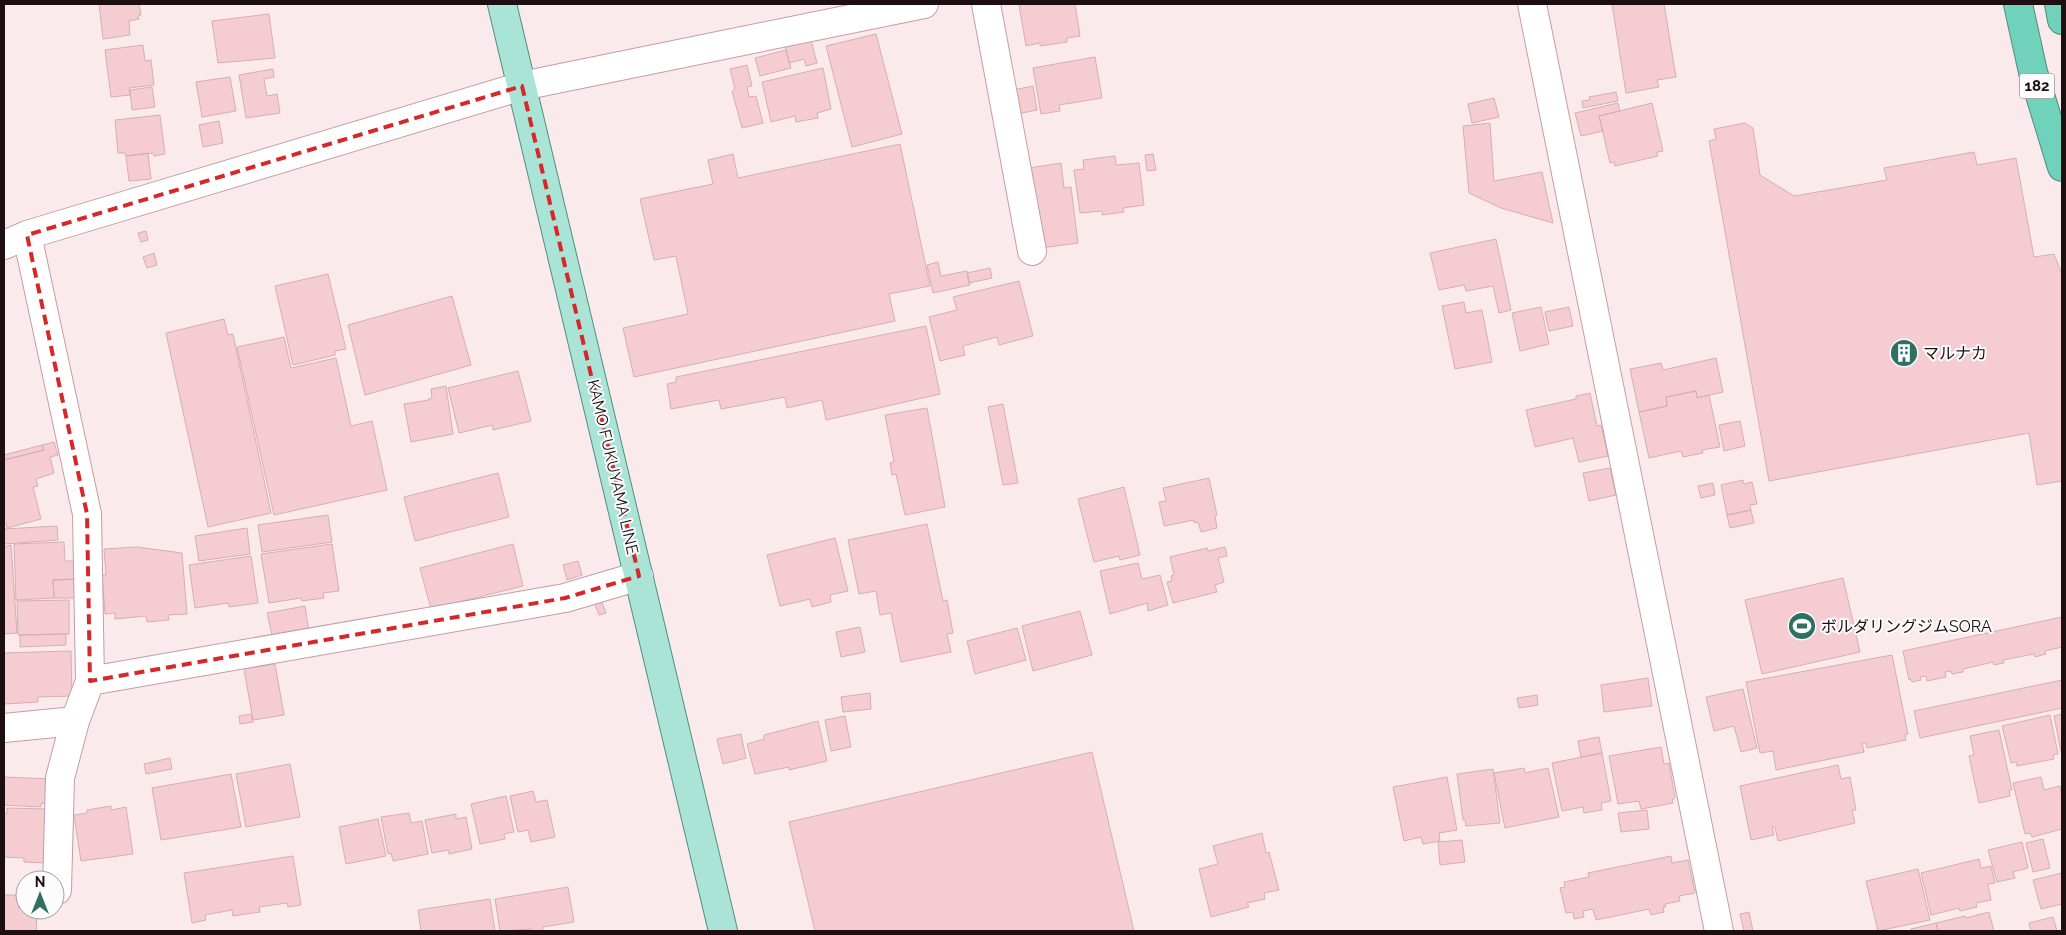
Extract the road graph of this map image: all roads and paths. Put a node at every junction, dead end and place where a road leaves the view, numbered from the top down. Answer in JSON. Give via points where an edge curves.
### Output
{"nodes":[{"id":1,"x":502,"y":4,"type":"edge"},
{"id":2,"x":924,"y":4,"type":"edge"},
{"id":3,"x":986,"y":4,"type":"edge"},
{"id":4,"x":1532,"y":4,"type":"edge"},
{"id":5,"x":2018,"y":4,"type":"edge"},
{"id":6,"x":2059,"y":4,"type":"edge"},
{"id":7,"x":2062,"y":20,"type":"edge"},
{"id":8,"x":522,"y":86,"type":"junction"},
{"id":9,"x":2062,"y":167,"type":"edge"},
{"id":10,"x":15,"y":240,"type":"edge"},
{"id":11,"x":1032,"y":251,"type":"dead end"},
{"id":12,"x":639,"y":576,"type":"junction"},
{"id":13,"x":90,"y":681,"type":"junction"},
{"id":14,"x":75,"y":722,"type":"junction"},
{"id":15,"x":4,"y":728,"type":"edge"},
{"id":16,"x":58,"y":870,"type":"edge"},
{"id":17,"x":723,"y":931,"type":"edge"},
{"id":18,"x":1719,"y":931,"type":"edge"}],
"edges":[{"from":1,"to":8,"type":"main road","name":"KAMO FUKUYAMA LINE"},
{"from":2,"to":8,"type":"street"},
{"from":3,"to":11,"type":"street"},
{"from":4,"to":18,"type":"street"},
{"from":5,"to":9,"type":"highway","number":"182","via":[[2033,72]]},
{"from":6,"to":7,"type":"highway"},
{"from":8,"to":10,"type":"street"},
{"from":8,"to":12,"type":"main road","name":"KAMO FUKUYAMA LINE"},
{"from":10,"to":13,"type":"street","via":[[87,514]]},
{"from":12,"to":13,"type":"street","via":[[565,598]]},
{"from":12,"to":17,"type":"main road","name":"KAMO FUKUYAMA LINE"},
{"from":13,"to":14,"type":"street"},
{"from":14,"to":15,"type":"street"},
{"from":14,"to":16,"type":"street","via":[[60,778]]}]}
